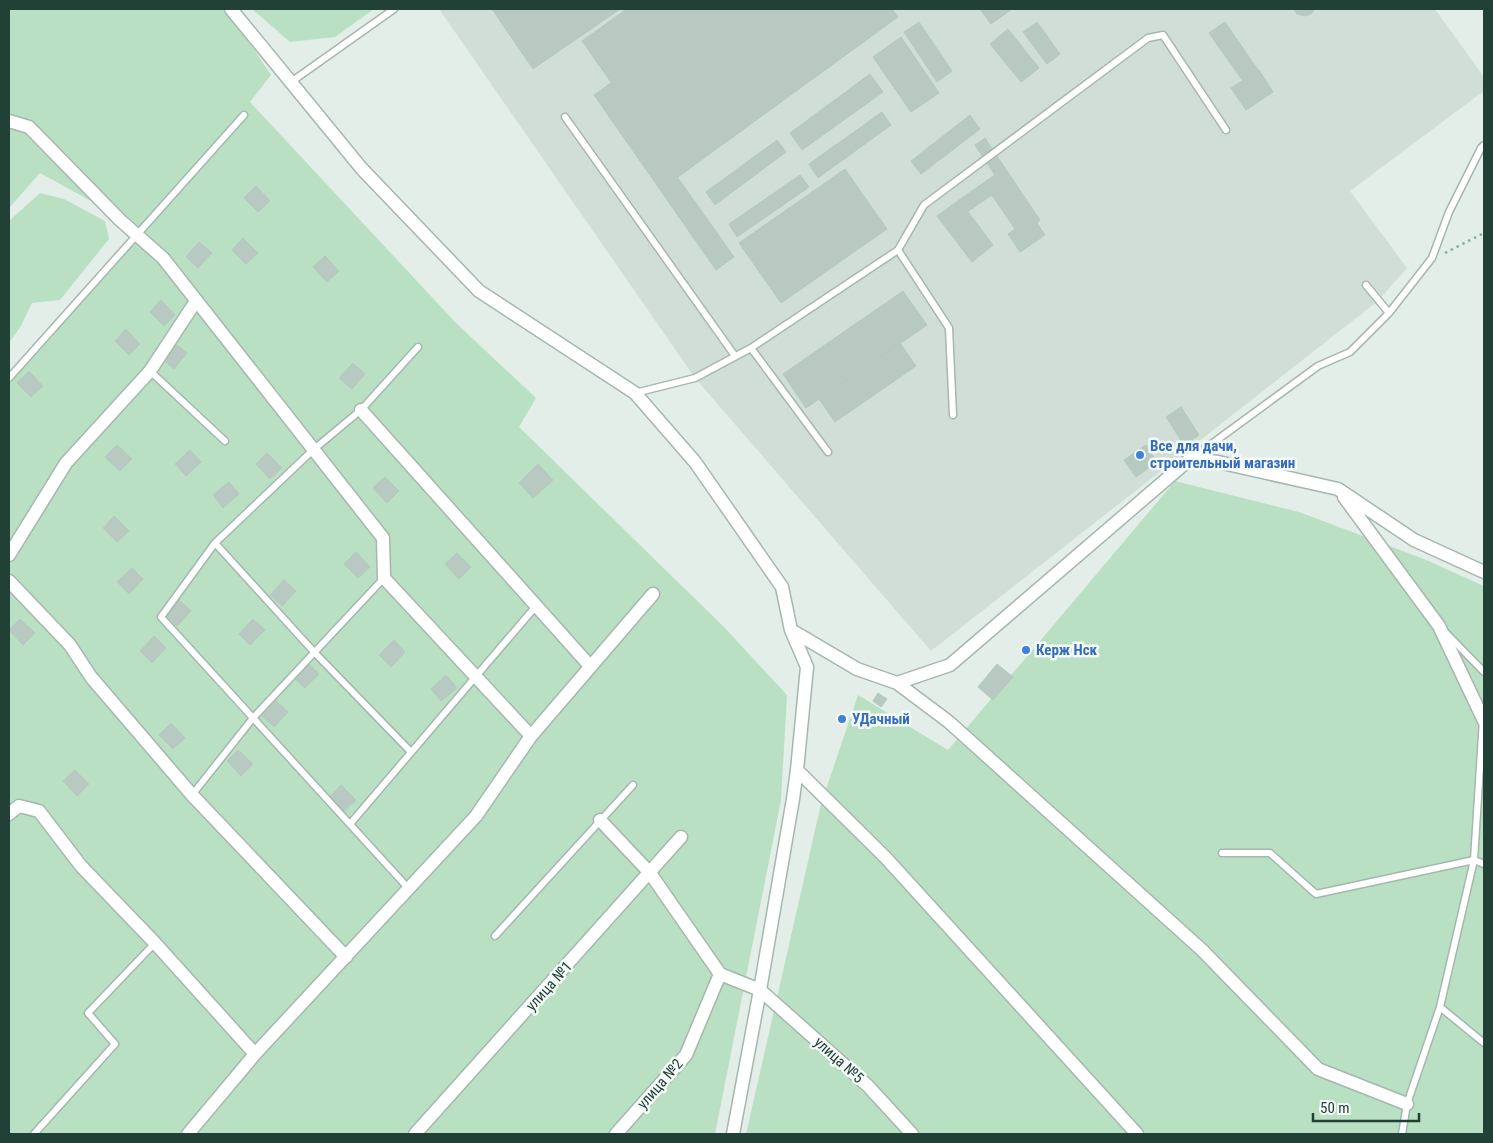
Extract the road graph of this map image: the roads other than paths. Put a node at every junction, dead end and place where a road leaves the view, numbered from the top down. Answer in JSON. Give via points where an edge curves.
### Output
{"nodes":[{"id":1,"x":231,"y":9,"type":"edge"},
{"id":2,"x":394,"y":9,"type":"edge"},
{"id":3,"x":291,"y":82,"type":"junction"},
{"id":4,"x":244,"y":115,"type":"dead end"},
{"id":5,"x":565,"y":117,"type":"dead end"},
{"id":6,"x":9,"y":122,"type":"edge"},
{"id":7,"x":1226,"y":130,"type":"dead end"},
{"id":8,"x":1484,"y":145,"type":"edge"},
{"id":9,"x":136,"y":234,"type":"junction"},
{"id":10,"x":898,"y":250,"type":"junction"},
{"id":11,"x":1366,"y":285,"type":"dead end"},
{"id":12,"x":196,"y":301,"type":"junction"},
{"id":13,"x":1388,"y":313,"type":"junction"},
{"id":14,"x":418,"y":347,"type":"dead end"},
{"id":15,"x":751,"y":348,"type":"junction"},
{"id":16,"x":735,"y":356,"type":"junction"},
{"id":17,"x":150,"y":371,"type":"junction"},
{"id":18,"x":9,"y":378,"type":"edge"},
{"id":19,"x":635,"y":393,"type":"junction"},
{"id":20,"x":361,"y":410,"type":"junction"},
{"id":21,"x":953,"y":415,"type":"dead end"},
{"id":22,"x":225,"y":441,"type":"dead end"},
{"id":23,"x":313,"y":450,"type":"junction"},
{"id":24,"x":828,"y":452,"type":"dead end"},
{"id":25,"x":1190,"y":459,"type":"junction"},
{"id":26,"x":1338,"y":489,"type":"junction"},
{"id":27,"x":215,"y":543,"type":"junction"},
{"id":28,"x":9,"y":554,"type":"edge"},
{"id":29,"x":1484,"y":572,"type":"edge"},
{"id":30,"x":384,"y":578,"type":"junction"},
{"id":31,"x":9,"y":581,"type":"edge"},
{"id":32,"x":653,"y":594,"type":"dead end"},
{"id":33,"x":536,"y":606,"type":"junction"},
{"id":34,"x":1439,"y":626,"type":"junction"},
{"id":35,"x":791,"y":630,"type":"junction"},
{"id":36,"x":315,"y":653,"type":"junction"},
{"id":37,"x":590,"y":666,"type":"junction"},
{"id":38,"x":1484,"y":672,"type":"edge"},
{"id":39,"x":476,"y":676,"type":"junction"},
{"id":40,"x":897,"y":683,"type":"junction"},
{"id":41,"x":253,"y":718,"type":"junction"},
{"id":42,"x":1483,"y":720,"type":"edge"},
{"id":43,"x":531,"y":736,"type":"junction"},
{"id":44,"x":411,"y":752,"type":"junction"},
{"id":45,"x":797,"y":770,"type":"junction"},
{"id":46,"x":633,"y":785,"type":"dead end"},
{"id":47,"x":192,"y":795,"type":"junction"},
{"id":48,"x":9,"y":814,"type":"edge"},
{"id":49,"x":600,"y":820,"type":"junction"},
{"id":50,"x":350,"y":824,"type":"junction"},
{"id":51,"x":681,"y":837,"type":"dead end"},
{"id":52,"x":1222,"y":853,"type":"dead end"},
{"id":53,"x":1474,"y":860,"type":"junction"},
{"id":54,"x":1484,"y":864,"type":"edge"},
{"id":55,"x":650,"y":873,"type":"junction"},
{"id":56,"x":409,"y":889,"type":"junction"},
{"id":57,"x":495,"y":936,"type":"dead end"},
{"id":58,"x":154,"y":943,"type":"junction"},
{"id":59,"x":346,"y":957,"type":"junction"},
{"id":60,"x":720,"y":974,"type":"junction"},
{"id":61,"x":760,"y":990,"type":"junction"},
{"id":62,"x":1440,"y":1007,"type":"junction"},
{"id":63,"x":1484,"y":1044,"type":"edge"},
{"id":64,"x":255,"y":1054,"type":"junction"},
{"id":65,"x":1407,"y":1104,"type":"junction"},
{"id":66,"x":34,"y":1134,"type":"edge"},
{"id":67,"x":188,"y":1134,"type":"edge"},
{"id":68,"x":415,"y":1134,"type":"edge"},
{"id":69,"x":616,"y":1134,"type":"edge"},
{"id":70,"x":733,"y":1134,"type":"edge"},
{"id":71,"x":912,"y":1134,"type":"edge"},
{"id":72,"x":1137,"y":1134,"type":"edge"},
{"id":73,"x":1402,"y":1134,"type":"edge"}],
"edges":[{"from":1,"to":3,"type":"street"},
{"from":2,"to":3,"type":"lane"},
{"from":3,"to":19,"type":"street","via":[[362,169],[479,291]]},
{"from":4,"to":9,"type":"lane"},
{"from":5,"to":16,"type":"lane"},
{"from":6,"to":9,"type":"street","via":[[28,127]]},
{"from":7,"to":10,"type":"lane","via":[[1163,35],[1148,38],[924,205]]},
{"from":8,"to":13,"type":"lane","via":[[1449,212],[1432,258]]},
{"from":9,"to":12,"type":"street","via":[[163,258]]},
{"from":9,"to":18,"type":"lane"},
{"from":10,"to":15,"type":"lane"},
{"from":10,"to":21,"type":"lane","via":[[949,328]]},
{"from":11,"to":13,"type":"lane"},
{"from":12,"to":17,"type":"street"},
{"from":12,"to":23,"type":"street"},
{"from":13,"to":25,"type":"lane","via":[[1350,352],[1318,366]]},
{"from":14,"to":20,"type":"lane"},
{"from":15,"to":16,"type":"lane"},
{"from":15,"to":24,"type":"lane"},
{"from":16,"to":19,"type":"lane","via":[[695,378]]},
{"from":17,"to":22,"type":"lane"},
{"from":17,"to":28,"type":"street","via":[[66,463]]},
{"from":19,"to":35,"type":"street","via":[[695,462],[782,587]]},
{"from":20,"to":23,"type":"lane"},
{"from":20,"to":33,"type":"street"},
{"from":23,"to":27,"type":"lane"},
{"from":23,"to":30,"type":"street","via":[[383,538]]},
{"from":25,"to":26,"type":"street","via":[[1218,462]]},
{"from":25,"to":40,"type":"street","via":[[950,665]]},
{"from":26,"to":29,"type":"street","via":[[1414,540]]},
{"from":26,"to":34,"type":"street"},
{"from":27,"to":36,"type":"lane"},
{"from":27,"to":41,"type":"lane","via":[[161,617]]},
{"from":30,"to":36,"type":"lane"},
{"from":30,"to":39,"type":"street"},
{"from":31,"to":47,"type":"street","via":[[70,645],[91,677]]},
{"from":32,"to":37,"type":"street"},
{"from":33,"to":37,"type":"street"},
{"from":33,"to":39,"type":"lane"},
{"from":34,"to":38,"type":"lane"},
{"from":34,"to":42,"type":"street"},
{"from":35,"to":40,"type":"street","via":[[856,669]]},
{"from":35,"to":45,"type":"street","via":[[807,667]]},
{"from":36,"to":41,"type":"lane"},
{"from":36,"to":44,"type":"lane"},
{"from":37,"to":43,"type":"street"},
{"from":39,"to":43,"type":"street"},
{"from":39,"to":44,"type":"lane"},
{"from":40,"to":65,"type":"street","via":[[949,722],[1202,950],[1318,1069]]},
{"from":41,"to":47,"type":"lane"},
{"from":41,"to":50,"type":"lane"},
{"from":42,"to":53,"type":"lane"},
{"from":43,"to":56,"type":"street","via":[[476,816]]},
{"from":44,"to":50,"type":"lane"},
{"from":45,"to":61,"type":"street"},
{"from":45,"to":72,"type":"street","via":[[886,858]]},
{"from":46,"to":49,"type":"lane"},
{"from":47,"to":59,"type":"street"},
{"from":48,"to":58,"type":"street","via":[[19,806],[39,811],[81,866]]},
{"from":49,"to":55,"type":"street"},
{"from":49,"to":57,"type":"lane"},
{"from":50,"to":56,"type":"lane"},
{"from":51,"to":55,"type":"street","name":"улица №1"},
{"from":52,"to":53,"type":"lane","via":[[1270,853],[1316,894]]},
{"from":53,"to":54,"type":"lane"},
{"from":53,"to":62,"type":"lane"},
{"from":55,"to":60,"type":"street"},
{"from":55,"to":68,"type":"street","name":"улица №1"},
{"from":56,"to":59,"type":"street"},
{"from":58,"to":64,"type":"street"},
{"from":58,"to":66,"type":"lane","via":[[88,1012],[115,1044]]},
{"from":59,"to":64,"type":"street"},
{"from":60,"to":61,"type":"street","name":"улица №5"},
{"from":60,"to":69,"type":"street","name":"улица №2","via":[[686,1055]]},
{"from":61,"to":70,"type":"street"},
{"from":61,"to":71,"type":"street","name":"улица №5","via":[[868,1086]]},
{"from":62,"to":63,"type":"lane"},
{"from":62,"to":65,"type":"lane"},
{"from":64,"to":67,"type":"street"},
{"from":65,"to":73,"type":"lane"}]}
